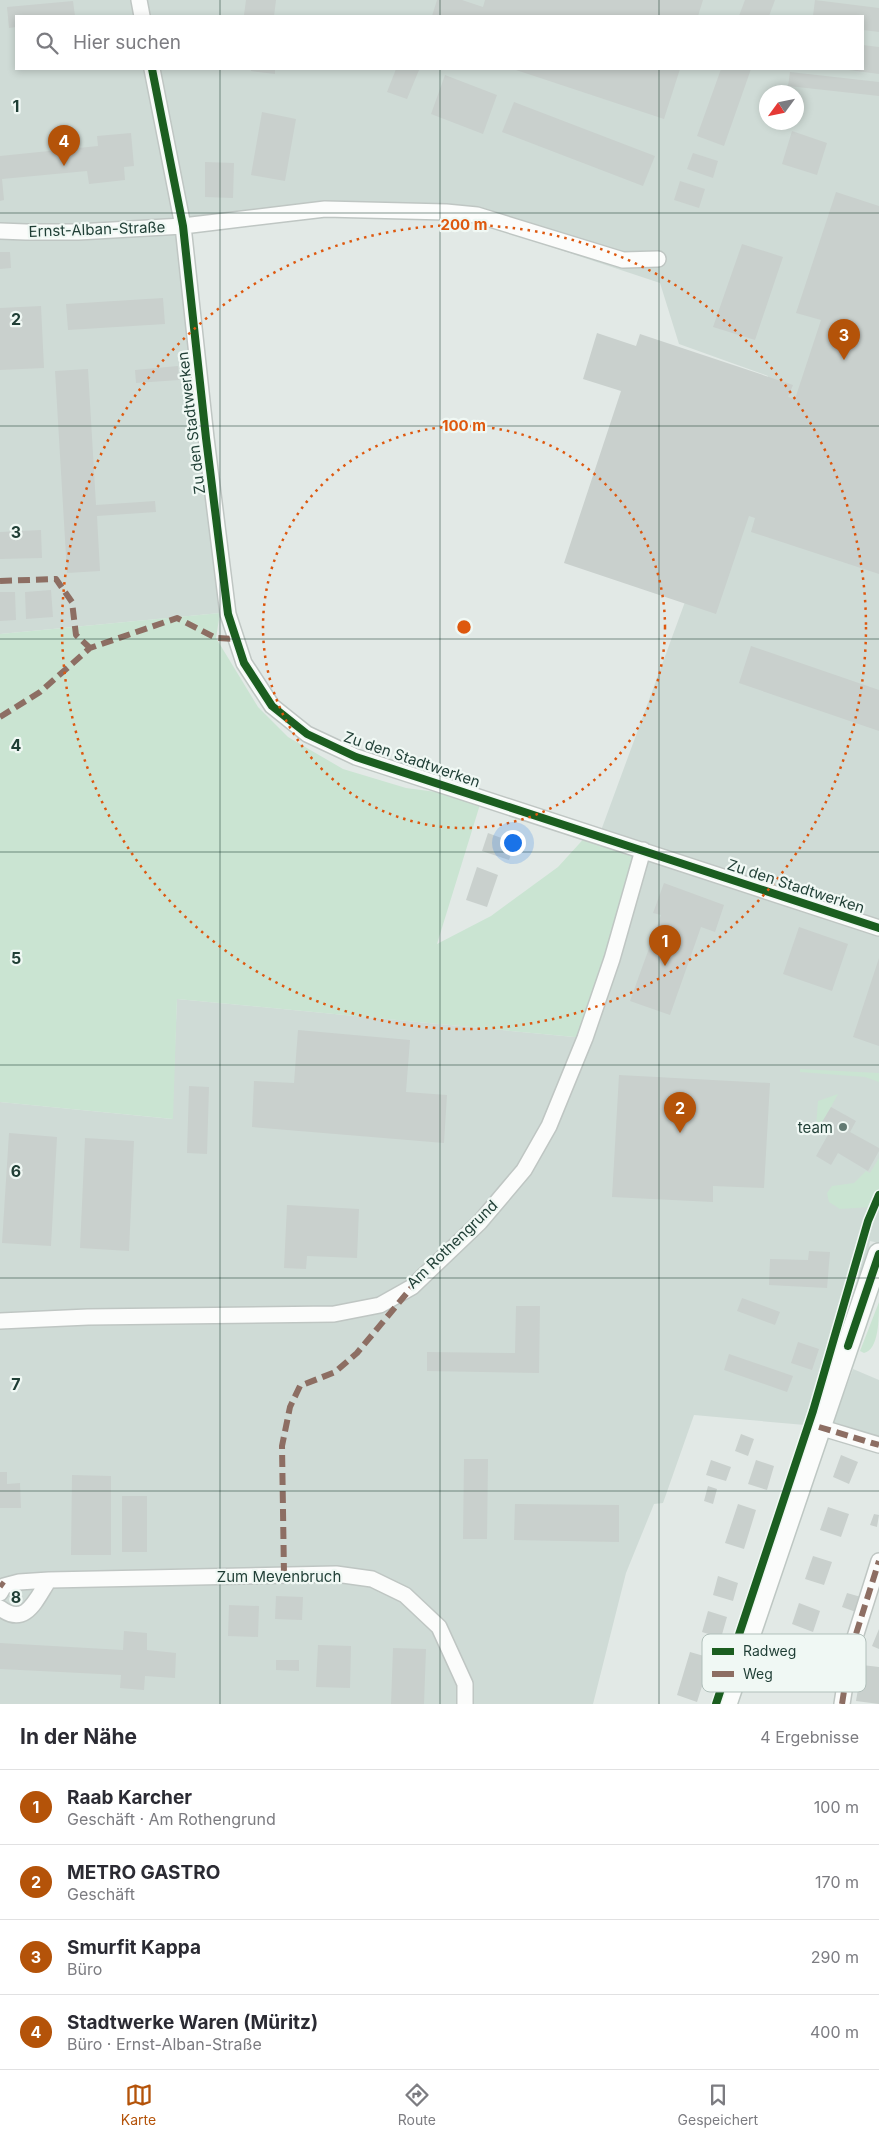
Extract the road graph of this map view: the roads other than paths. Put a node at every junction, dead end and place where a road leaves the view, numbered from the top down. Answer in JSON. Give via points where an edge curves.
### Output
{"nodes":[{"id":1,"x":139,"y":0,"type":"edge"},
{"id":2,"x":142,"y":15,"type":"edge"},
{"id":3,"x":152,"y":70,"type":"edge"},
{"id":4,"x":183,"y":226,"type":"junction"},
{"id":5,"x":0,"y":230,"type":"edge"},
{"id":6,"x":658,"y":259,"type":"dead end"},
{"id":7,"x":643,"y":850,"type":"junction"},
{"id":8,"x":879,"y":928,"type":"edge"},
{"id":9,"x":879,"y":1254,"type":"edge"},
{"id":10,"x":0,"y":1320,"type":"edge"},
{"id":11,"x":819,"y":1427,"type":"junction"},
{"id":12,"x":879,"y":1445,"type":"edge"},
{"id":13,"x":879,"y":1561,"type":"edge"},
{"id":14,"x":49,"y":1580,"type":"junction"},
{"id":15,"x":0,"y":1593,"type":"edge"},
{"id":16,"x":0,"y":1608,"type":"edge"},
{"id":17,"x":750,"y":1634,"type":"edge"},
{"id":18,"x":856,"y":1634,"type":"edge"},
{"id":19,"x":730,"y":1692,"type":"edge"},
{"id":20,"x":465,"y":1704,"type":"edge"},
{"id":21,"x":726,"y":1704,"type":"edge"}],
"edges":[{"from":1,"to":2,"type":"street"},
{"from":3,"to":4,"type":"street","name":"Ernst-Alban-Straße"},
{"from":4,"to":5,"type":"street","name":"Ernst-Alban-Straße","via":[[78,232]]},
{"from":4,"to":6,"type":"street","via":[[326,209],[446,212],[477,215],[623,260]]},
{"from":4,"to":7,"type":"street","name":"Zu den Stadtwerken","via":[[228,614],[244,663],[272,706],[307,734],[356,757]]},
{"from":7,"to":8,"type":"street","name":"Zu den Stadtwerken"},
{"from":7,"to":10,"type":"street","name":"Am Rothengrund","via":[[612,959],[550,1126],[524,1170],[480,1222],[412,1287],[380,1305],[334,1314]]},
{"from":9,"to":11,"type":"main road"},
{"from":11,"to":12,"type":"street"},
{"from":11,"to":17,"type":"main road"},
{"from":13,"to":18,"type":"street"},
{"from":14,"to":15,"type":"street","name":"Zum Mevenbruch","via":[[19,1582],[4,1586]]},
{"from":14,"to":16,"type":"street","via":[[29,1610],[20,1616],[8,1614]]},
{"from":14,"to":20,"type":"street","name":"Zum Mevenbruch","via":[[336,1574],[372,1579],[404,1595],[440,1627],[465,1684]]},
{"from":19,"to":21,"type":"main road"}]}
